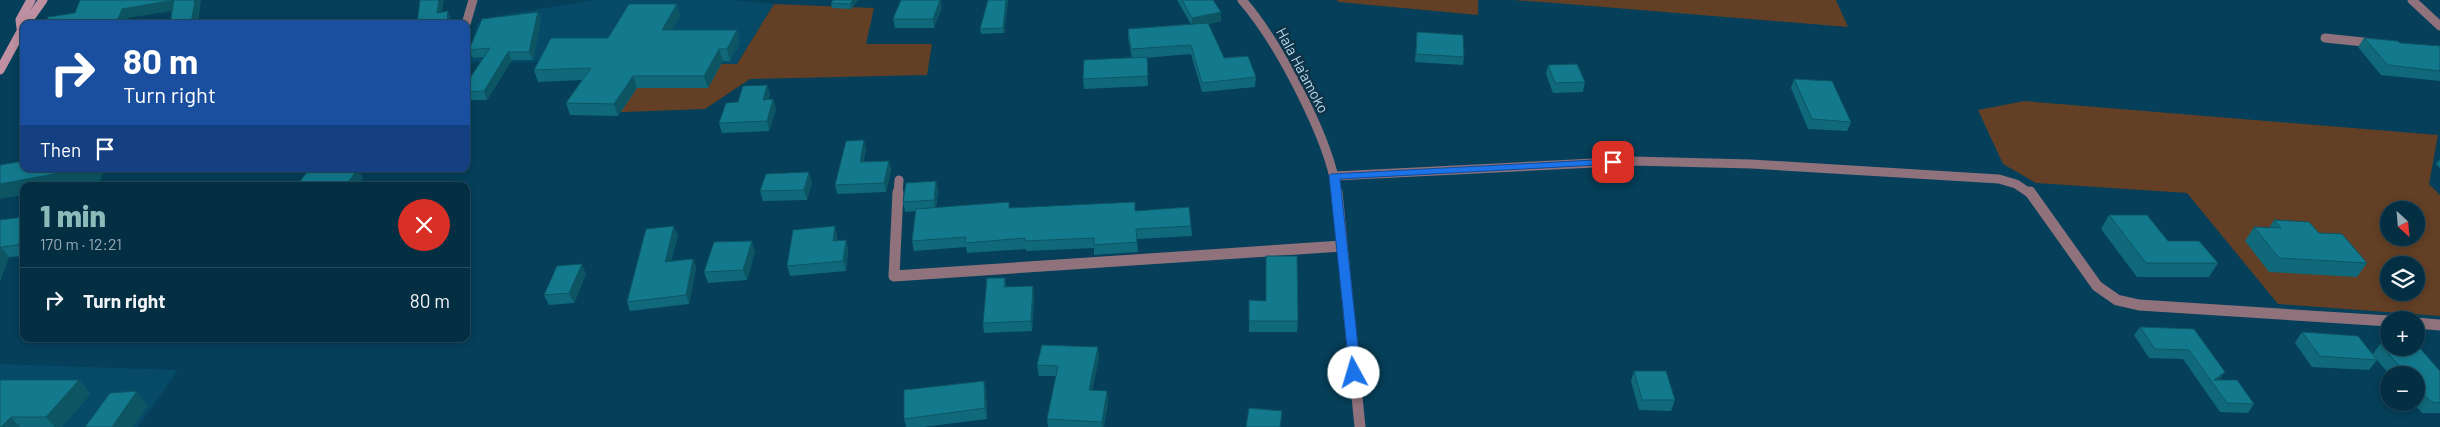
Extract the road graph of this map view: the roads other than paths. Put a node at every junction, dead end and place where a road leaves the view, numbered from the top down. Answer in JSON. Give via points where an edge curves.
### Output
{"nodes":[{"id":1,"x":31,"y":0,"type":"edge"},
{"id":2,"x":43,"y":0,"type":"edge"},
{"id":3,"x":47,"y":0,"type":"edge"},
{"id":4,"x":473,"y":0,"type":"edge"},
{"id":5,"x":1242,"y":0,"type":"edge"},
{"id":6,"x":2412,"y":0,"type":"edge"},
{"id":7,"x":37,"y":9,"type":"junction"},
{"id":8,"x":20,"y":20,"type":"edge"},
{"id":9,"x":29,"y":20,"type":"edge"},
{"id":10,"x":467,"y":20,"type":"edge"},
{"id":11,"x":2440,"y":26,"type":"edge"},
{"id":12,"x":20,"y":33,"type":"edge"},
{"id":13,"x":2324,"y":38,"type":"dead end"},
{"id":14,"x":2382,"y":43,"type":"edge"},
{"id":15,"x":0,"y":70,"type":"edge"},
{"id":16,"x":1335,"y":176,"type":"junction"},
{"id":17,"x":899,"y":180,"type":"dead end"},
{"id":18,"x":1342,"y":246,"type":"junction"},
{"id":19,"x":2380,"y":321,"type":"edge"},
{"id":20,"x":2425,"y":324,"type":"edge"},
{"id":21,"x":2440,"y":325,"type":"edge"},
{"id":22,"x":1360,"y":427,"type":"edge"}],
"edges":[{"from":1,"to":8,"type":"main road"},
{"from":2,"to":7,"type":"main road"},
{"from":3,"to":7,"type":"main road"},
{"from":4,"to":10,"type":"street"},
{"from":5,"to":16,"type":"street","name":"Hala Ha'amoko","via":[[1257,17],[1303,96]]},
{"from":6,"to":11,"type":"street"},
{"from":7,"to":9,"type":"main road"},
{"from":12,"to":15,"type":"main road"},
{"from":13,"to":14,"type":"street"},
{"from":16,"to":18,"type":"street","name":"Hala Ha'amoko"},
{"from":16,"to":19,"type":"street","via":[[1632,161],[1751,164],[1999,179],[2028,190],[2097,286],[2117,300],[2139,305]]},
{"from":17,"to":18,"type":"street","via":[[894,276]]},
{"from":18,"to":22,"type":"street","name":"Hala Ha'amoko"},
{"from":20,"to":21,"type":"street"}]}
